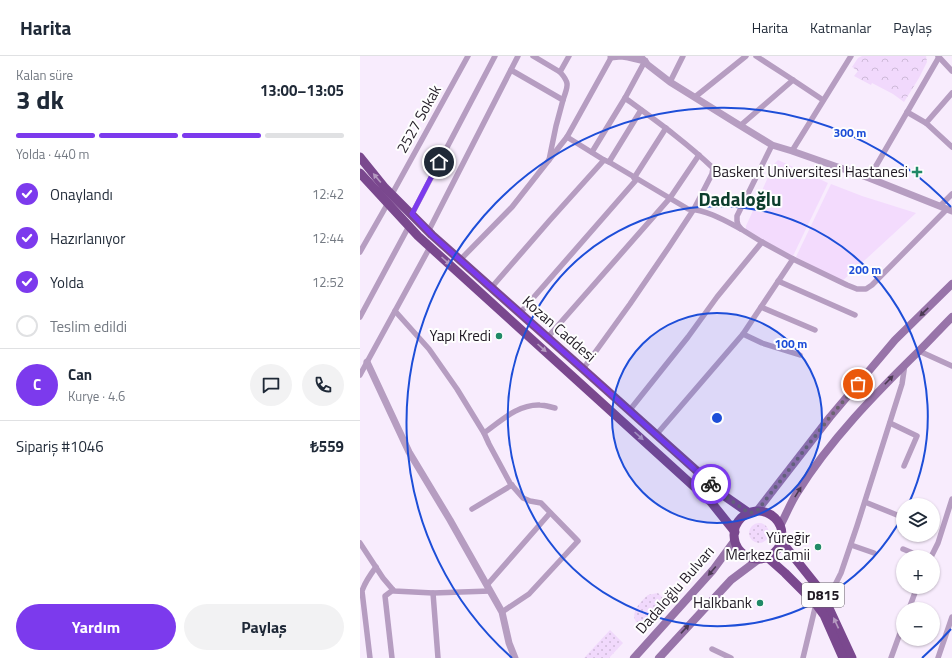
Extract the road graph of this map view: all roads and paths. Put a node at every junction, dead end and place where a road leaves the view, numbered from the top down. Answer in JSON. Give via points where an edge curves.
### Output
{"nodes":[{"id":1,"x":468,"y":56,"type":"edge"},
{"id":2,"x":495,"y":56,"type":"edge"},
{"id":3,"x":518,"y":56,"type":"edge"},
{"id":4,"x":533,"y":56,"type":"edge"},
{"id":5,"x":569,"y":56,"type":"edge"},
{"id":6,"x":683,"y":56,"type":"edge"},
{"id":7,"x":746,"y":56,"type":"edge"},
{"id":8,"x":756,"y":56,"type":"edge"},
{"id":9,"x":851,"y":56,"type":"edge"},
{"id":10,"x":939,"y":56,"type":"edge"},
{"id":11,"x":612,"y":57,"type":"edge"},
{"id":12,"x":643,"y":59,"type":"edge"},
{"id":13,"x":511,"y":70,"type":"junction"},
{"id":14,"x":952,"y":71,"type":"edge"},
{"id":15,"x":560,"y":72,"type":"junction"},
{"id":16,"x":793,"y":80,"type":"junction"},
{"id":17,"x":670,"y":82,"type":"junction"},
{"id":18,"x":952,"y":93,"type":"edge"},
{"id":19,"x":695,"y":97,"type":"junction"},
{"id":20,"x":625,"y":98,"type":"junction"},
{"id":21,"x":563,"y":100,"type":"junction"},
{"id":22,"x":823,"y":100,"type":"junction"},
{"id":23,"x":641,"y":110,"type":"junction"},
{"id":24,"x":907,"y":112,"type":"junction"},
{"id":25,"x":926,"y":124,"type":"junction"},
{"id":26,"x":741,"y":125,"type":"junction"},
{"id":27,"x":666,"y":128,"type":"junction"},
{"id":28,"x":567,"y":137,"type":"junction"},
{"id":29,"x":772,"y":145,"type":"junction"},
{"id":30,"x":952,"y":147,"type":"edge"},
{"id":31,"x":792,"y":151,"type":"junction"},
{"id":32,"x":592,"y":152,"type":"junction"},
{"id":33,"x":699,"y":155,"type":"junction"},
{"id":34,"x":360,"y":157,"type":"edge"},
{"id":35,"x":606,"y":161,"type":"junction"},
{"id":36,"x":548,"y":162,"type":"junction"},
{"id":37,"x":360,"y":175,"type":"edge"},
{"id":38,"x":635,"y":178,"type":"junction"},
{"id":39,"x":868,"y":178,"type":"junction"},
{"id":40,"x":952,"y":194,"type":"edge"},
{"id":41,"x":390,"y":198,"type":"junction"},
{"id":42,"x":670,"y":198,"type":"junction"},
{"id":43,"x":940,"y":206,"type":"junction"},
{"id":44,"x":694,"y":209,"type":"junction"},
{"id":45,"x":950,"y":210,"type":"edge"},
{"id":46,"x":412,"y":214,"type":"junction"},
{"id":47,"x":409,"y":226,"type":"junction"},
{"id":48,"x":741,"y":229,"type":"junction"},
{"id":49,"x":428,"y":232,"type":"junction"},
{"id":50,"x":762,"y":242,"type":"junction"},
{"id":51,"x":430,"y":247,"type":"junction"},
{"id":52,"x":360,"y":252,"type":"edge"},
{"id":53,"x":793,"y":259,"type":"junction"},
{"id":54,"x":460,"y":260,"type":"junction"},
{"id":55,"x":778,"y":281,"type":"junction"},
{"id":56,"x":952,"y":284,"type":"edge"},
{"id":57,"x":491,"y":288,"type":"junction"},
{"id":58,"x":760,"y":307,"type":"junction"},
{"id":59,"x":395,"y":311,"type":"junction"},
{"id":60,"x":520,"y":313,"type":"junction"},
{"id":61,"x":855,"y":315,"type":"dead end"},
{"id":62,"x":360,"y":317,"type":"edge"},
{"id":63,"x":951,"y":320,"type":"edge"},
{"id":64,"x":815,"y":330,"type":"dead end"},
{"id":65,"x":743,"y":334,"type":"junction"},
{"id":66,"x":547,"y":338,"type":"junction"},
{"id":67,"x":919,"y":351,"type":"junction"},
{"id":68,"x":800,"y":355,"type":"dead end"},
{"id":69,"x":367,"y":362,"type":"junction"},
{"id":70,"x":905,"y":364,"type":"junction"},
{"id":71,"x":952,"y":366,"type":"edge"},
{"id":72,"x":583,"y":369,"type":"junction"},
{"id":73,"x":360,"y":375,"type":"edge"},
{"id":74,"x":555,"y":408,"type":"dead end"},
{"id":75,"x":629,"y":411,"type":"junction"},
{"id":76,"x":890,"y":423,"type":"junction"},
{"id":77,"x":484,"y":433,"type":"junction"},
{"id":78,"x":656,"y":435,"type":"junction"},
{"id":79,"x":904,"y":466,"type":"dead end"},
{"id":80,"x":512,"y":485,"type":"junction"},
{"id":81,"x":952,"y":499,"type":"edge"},
{"id":82,"x":865,"y":502,"type":"junction"},
{"id":83,"x":472,"y":509,"type":"dead end"},
{"id":84,"x":753,"y":512,"type":"junction"},
{"id":85,"x":550,"y":513,"type":"junction"},
{"id":86,"x":896,"y":515,"type":"edge"},
{"id":87,"x":780,"y":526,"type":"junction"},
{"id":88,"x":735,"y":536,"type":"junction"},
{"id":89,"x":781,"y":541,"type":"junction"},
{"id":90,"x":360,"y":543,"type":"edge"},
{"id":91,"x":851,"y":545,"type":"junction"},
{"id":92,"x":934,"y":550,"type":"edge"},
{"id":93,"x":874,"y":553,"type":"dead end"},
{"id":94,"x":763,"y":558,"type":"junction"},
{"id":95,"x":376,"y":567,"type":"junction"},
{"id":96,"x":488,"y":588,"type":"junction"},
{"id":97,"x":393,"y":590,"type":"junction"},
{"id":98,"x":433,"y":593,"type":"junction"},
{"id":99,"x":825,"y":600,"type":"junction"},
{"id":100,"x":816,"y":604,"type":"junction"},
{"id":101,"x":502,"y":612,"type":"junction"},
{"id":102,"x":952,"y":617,"type":"edge"},
{"id":103,"x":896,"y":643,"type":"edge"},
{"id":104,"x":712,"y":649,"type":"dead end"},
{"id":105,"x":370,"y":658,"type":"edge"},
{"id":106,"x":392,"y":658,"type":"edge"},
{"id":107,"x":438,"y":658,"type":"edge"},
{"id":108,"x":515,"y":658,"type":"edge"},
{"id":109,"x":634,"y":658,"type":"edge"},
{"id":110,"x":660,"y":658,"type":"edge"},
{"id":111,"x":731,"y":658,"type":"edge"},
{"id":112,"x":803,"y":658,"type":"edge"},
{"id":113,"x":843,"y":658,"type":"edge"},
{"id":114,"x":852,"y":658,"type":"edge"},
{"id":115,"x":890,"y":658,"type":"edge"},
{"id":116,"x":938,"y":658,"type":"edge"}],
"edges":[{"from":1,"to":41,"type":"street","name":"2527 Sokak"},
{"from":2,"to":46,"type":"street"},
{"from":3,"to":13,"type":"street"},
{"from":4,"to":15,"type":"street"},
{"from":5,"to":15,"type":"street"},
{"from":6,"to":17,"type":"street"},
{"from":7,"to":19,"type":"street"},
{"from":8,"to":16,"type":"street"},
{"from":9,"to":22,"type":"street"},
{"from":10,"to":14,"type":"street"},
{"from":10,"to":24,"type":"street"},
{"from":11,"to":12,"type":"street"},
{"from":11,"to":28,"type":"street"},
{"from":12,"to":17,"type":"street"},
{"from":12,"to":20,"type":"street"},
{"from":13,"to":21,"type":"street"},
{"from":13,"to":49,"type":"street"},
{"from":15,"to":21,"type":"street","via":[[567,79]]},
{"from":16,"to":22,"type":"street"},
{"from":16,"to":26,"type":"street"},
{"from":17,"to":19,"type":"street"},
{"from":18,"to":25,"type":"street"},
{"from":19,"to":26,"type":"street"},
{"from":20,"to":23,"type":"street"},
{"from":20,"to":32,"type":"street"},
{"from":21,"to":36,"type":"street"},
{"from":22,"to":31,"type":"street"},
{"from":23,"to":27,"type":"street"},
{"from":23,"to":35,"type":"street"},
{"from":24,"to":25,"type":"street"},
{"from":24,"to":39,"type":"street"},
{"from":25,"to":30,"type":"street"},
{"from":26,"to":29,"type":"street"},
{"from":27,"to":33,"type":"street"},
{"from":27,"to":38,"type":"street"},
{"from":28,"to":32,"type":"street"},
{"from":28,"to":36,"type":"street"},
{"from":29,"to":31,"type":"street"},
{"from":29,"to":48,"type":"street","via":[[737,216]]},
{"from":31,"to":39,"type":"street"},
{"from":32,"to":35,"type":"street"},
{"from":33,"to":42,"type":"street"},
{"from":33,"to":44,"type":"street","via":[[712,168],[712,174]]},
{"from":41,"to":34,"type":"highway","name":"Kozan Caddesi","one_way":true},
{"from":35,"to":38,"type":"street"},
{"from":35,"to":57,"type":"street"},
{"from":36,"to":54,"type":"street","via":[[512,207]]},
{"from":37,"to":41,"type":"highway","name":"Kozan Caddesi"},
{"from":38,"to":42,"type":"street"},
{"from":38,"to":60,"type":"street"},
{"from":39,"to":43,"type":"street"},
{"from":40,"to":43,"type":"street"},
{"from":41,"to":46,"type":"highway","name":"Kozan Caddesi"},
{"from":41,"to":47,"type":"highway","name":"Kozan Caddesi"},
{"from":41,"to":52,"type":"street","name":"2527 Sokak"},
{"from":42,"to":44,"type":"street","via":[[688,209]]},
{"from":42,"to":66,"type":"street"},
{"from":43,"to":45,"type":"street"},
{"from":44,"to":48,"type":"street"},
{"from":44,"to":72,"type":"street"},
{"from":45,"to":53,"type":"street","via":[[866,289],[847,285]]},
{"from":46,"to":49,"type":"highway","name":"Kozan Caddesi"},
{"from":47,"to":51,"type":"highway","name":"Kozan Caddesi"},
{"from":47,"to":62,"type":"street"},
{"from":48,"to":50,"type":"street"},
{"from":49,"to":54,"type":"highway","name":"Kozan Caddesi"},
{"from":50,"to":53,"type":"street"},
{"from":50,"to":75,"type":"street","via":[[716,297],[688,337]]},
{"from":51,"to":59,"type":"street"},
{"from":51,"to":88,"type":"highway","name":"Kozan Caddesi","one_way":true,"via":[[711,502]]},
{"from":53,"to":55,"type":"street"},
{"from":54,"to":57,"type":"highway","name":"Kozan Caddesi"},
{"from":55,"to":58,"type":"street"},
{"from":55,"to":61,"type":"street"},
{"from":56,"to":84,"type":"main road","one_way":true,"via":[[890,346]]},
{"from":57,"to":60,"type":"highway","name":"Kozan Caddesi"},
{"from":58,"to":64,"type":"street"},
{"from":58,"to":65,"type":"street"},
{"from":59,"to":69,"type":"street"},
{"from":59,"to":77,"type":"street","via":[[430,350]]},
{"from":60,"to":66,"type":"highway","name":"Kozan Caddesi"},
{"from":63,"to":67,"type":"main road"},
{"from":65,"to":68,"type":"street"},
{"from":65,"to":78,"type":"street"},
{"from":66,"to":72,"type":"highway","name":"Kozan Caddesi"},
{"from":67,"to":70,"type":"main road"},
{"from":67,"to":71,"type":"street"},
{"from":69,"to":73,"type":"street"},
{"from":69,"to":96,"type":"street","via":[[409,452]]},
{"from":70,"to":76,"type":"street","via":[[902,384]]},
{"from":87,"to":70,"type":"main road","one_way":true,"via":[[817,463],[860,411]]},
{"from":72,"to":75,"type":"highway","name":"Kozan Caddesi"},
{"from":74,"to":77,"type":"street","via":[[526,406],[516,410]]},
{"from":75,"to":78,"type":"highway","name":"Kozan Caddesi"},
{"from":76,"to":79,"type":"street","via":[[917,436]]},
{"from":76,"to":82,"type":"street"},
{"from":77,"to":80,"type":"street"},
{"from":78,"to":84,"type":"highway","name":"Kozan Caddesi","via":[[726,497]]},
{"from":80,"to":83,"type":"street"},
{"from":80,"to":85,"type":"street","via":[[522,498],[541,503]]},
{"from":81,"to":92,"type":"street"},
{"from":82,"to":86,"type":"street"},
{"from":82,"to":91,"type":"street"},
{"from":84,"to":87,"type":"highway","via":[[771,515]]},
{"from":84,"to":88,"type":"highway","via":[[742,517],[737,524]]},
{"from":85,"to":96,"type":"street"},
{"from":85,"to":101,"type":"street","via":[[578,541],[529,594]]},
{"from":87,"to":89,"type":"highway"},
{"from":88,"to":94,"type":"highway","via":[[738,548],[744,554]]},
{"from":88,"to":109,"type":"main road","name":"Dadaloğlu Bulvarı","one_way":true,"via":[[713,570]]},
{"from":89,"to":94,"type":"highway","via":[[773,553]]},
{"from":89,"to":99,"type":"highway","number":"D815","via":[[821,591]]},
{"from":90,"to":95,"type":"street"},
{"from":91,"to":93,"type":"street"},
{"from":91,"to":99,"type":"street","via":[[841,573]]},
{"from":94,"to":100,"type":"highway","number":"D815","via":[[785,573]]},
{"from":110,"to":94,"type":"main road","one_way":true,"via":[[731,580]]},
{"from":95,"to":97,"type":"street"},
{"from":95,"to":105,"type":"street","via":[[362,592]]},
{"from":96,"to":98,"type":"street"},
{"from":96,"to":101,"type":"street"},
{"from":97,"to":98,"type":"street"},
{"from":97,"to":106,"type":"street","via":[[385,596]]},
{"from":98,"to":107,"type":"street"},
{"from":114,"to":99,"type":"highway","number":"D815","one_way":true},
{"from":100,"to":112,"type":"street"},
{"from":100,"to":113,"type":"highway","number":"D815","via":[[824,615]]},
{"from":101,"to":108,"type":"street"},
{"from":102,"to":116,"type":"street"},
{"from":103,"to":115,"type":"street"},
{"from":104,"to":111,"type":"street"}]}
